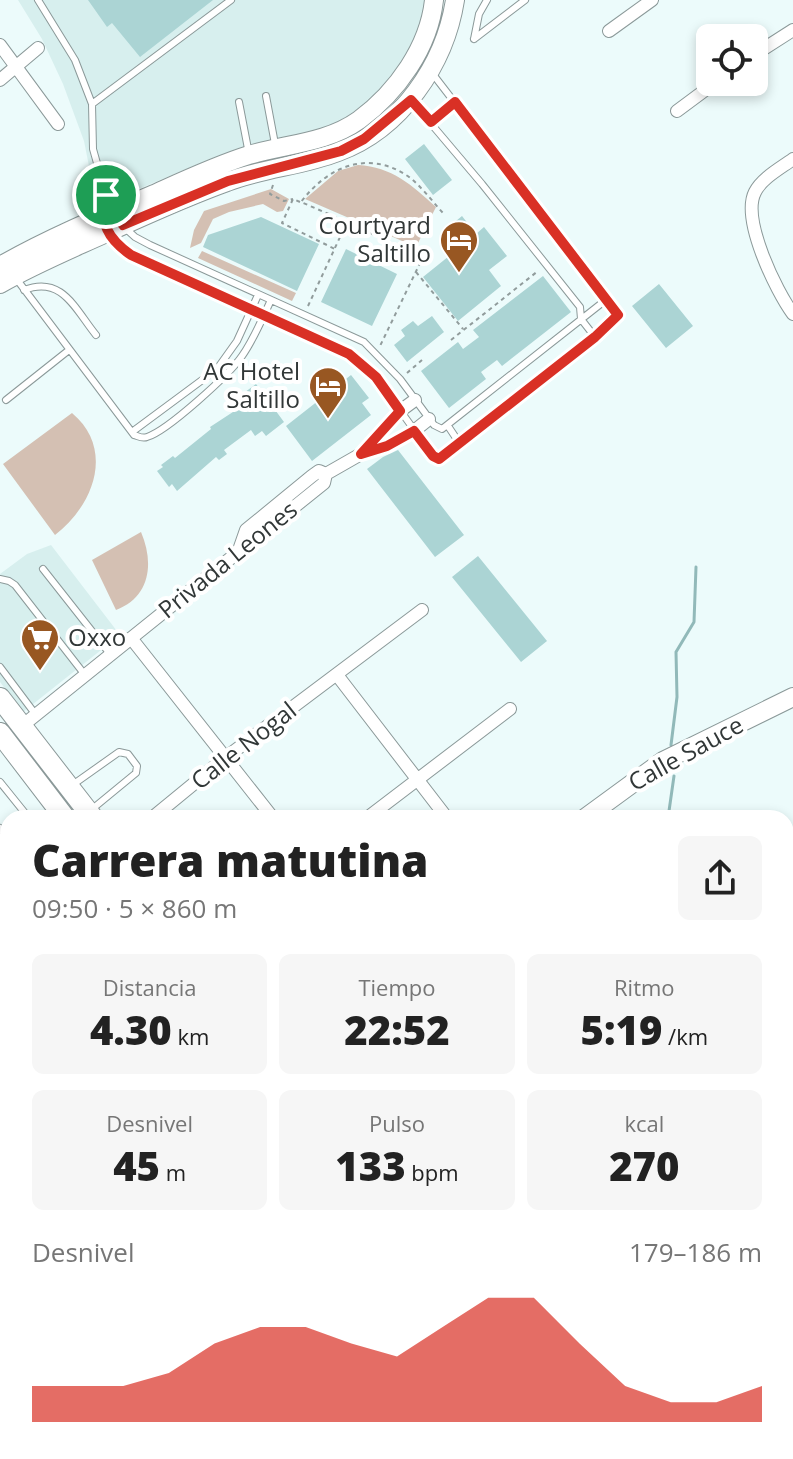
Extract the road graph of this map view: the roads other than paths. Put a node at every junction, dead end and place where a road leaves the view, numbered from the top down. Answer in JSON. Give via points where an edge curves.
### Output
{"nodes":[{"id":1,"x":38,"y":0,"type":"edge"},
{"id":2,"x":231,"y":0,"type":"edge"},
{"id":3,"x":434,"y":0,"type":"edge"},
{"id":4,"x":455,"y":0,"type":"edge"},
{"id":5,"x":487,"y":0,"type":"edge"},
{"id":6,"x":525,"y":0,"type":"edge"},
{"id":7,"x":652,"y":0,"type":"edge"},
{"id":8,"x":793,"y":30,"type":"edge"},
{"id":9,"x":609,"y":31,"type":"dead end"},
{"id":10,"x":425,"y":37,"type":"junction"},
{"id":11,"x":444,"y":41,"type":"junction"},
{"id":12,"x":0,"y":45,"type":"edge"},
{"id":13,"x":768,"y":46,"type":"edge"},
{"id":14,"x":38,"y":48,"type":"dead end"},
{"id":15,"x":16,"y":67,"type":"junction"},
{"id":16,"x":430,"y":70,"type":"junction"},
{"id":17,"x":0,"y":80,"type":"edge"},
{"id":18,"x":266,"y":96,"type":"dead end"},
{"id":19,"x":697,"y":96,"type":"edge"},
{"id":20,"x":411,"y":100,"type":"junction"},
{"id":21,"x":239,"y":102,"type":"dead end"},
{"id":22,"x":455,"y":102,"type":"junction"},
{"id":23,"x":92,"y":104,"type":"junction"},
{"id":24,"x":677,"y":111,"type":"dead end"},
{"id":25,"x":431,"y":122,"type":"junction"},
{"id":26,"x":58,"y":124,"type":"dead end"},
{"id":27,"x":309,"y":141,"type":"junction"},
{"id":28,"x":275,"y":149,"type":"junction"},
{"id":29,"x":319,"y":158,"type":"junction"},
{"id":30,"x":793,"y":159,"type":"edge"},
{"id":31,"x":252,"y":164,"type":"junction"},
{"id":32,"x":280,"y":167,"type":"junction"},
{"id":33,"x":111,"y":216,"type":"junction"},
{"id":34,"x":10,"y":279,"type":"edge"},
{"id":35,"x":258,"y":295,"type":"junction"},
{"id":36,"x":607,"y":299,"type":"junction"},
{"id":37,"x":271,"y":300,"type":"junction"},
{"id":38,"x":791,"y":308,"type":"edge"},
{"id":39,"x":251,"y":311,"type":"junction"},
{"id":40,"x":264,"y":316,"type":"junction"},
{"id":41,"x":581,"y":319,"type":"junction"},
{"id":42,"x":96,"y":335,"type":"dead end"},
{"id":43,"x":595,"y":337,"type":"junction"},
{"id":44,"x":69,"y":350,"type":"junction"},
{"id":45,"x":374,"y":350,"type":"junction"},
{"id":46,"x":363,"y":363,"type":"junction"},
{"id":47,"x":6,"y":400,"type":"dead end"},
{"id":48,"x":415,"y":400,"type":"junction"},
{"id":49,"x":400,"y":411,"type":"junction"},
{"id":50,"x":429,"y":419,"type":"junction"},
{"id":51,"x":448,"y":426,"type":"junction"},
{"id":52,"x":414,"y":431,"type":"junction"},
{"id":53,"x":132,"y":432,"type":"junction"},
{"id":54,"x":460,"y":444,"type":"junction"},
{"id":55,"x":361,"y":454,"type":"junction"},
{"id":56,"x":43,"y":569,"type":"dead end"},
{"id":57,"x":0,"y":579,"type":"edge"},
{"id":58,"x":422,"y":610,"type":"dead end"},
{"id":59,"x":131,"y":638,"type":"junction"},
{"id":60,"x":110,"y":654,"type":"junction"},
{"id":61,"x":0,"y":667,"type":"edge"},
{"id":62,"x":85,"y":675,"type":"junction"},
{"id":63,"x":337,"y":675,"type":"junction"},
{"id":64,"x":793,"y":697,"type":"edge"},
{"id":65,"x":0,"y":698,"type":"edge"},
{"id":66,"x":510,"y":709,"type":"dead end"},
{"id":67,"x":29,"y":721,"type":"junction"},
{"id":68,"x":2,"y":740,"type":"edge"},
{"id":69,"x":225,"y":758,"type":"junction"},
{"id":70,"x":418,"y":780,"type":"junction"},
{"id":71,"x":0,"y":782,"type":"edge"},
{"id":72,"x":69,"y":788,"type":"junction"},
{"id":73,"x":23,"y":810,"type":"edge"},
{"id":74,"x":59,"y":810,"type":"edge"},
{"id":75,"x":87,"y":810,"type":"edge"},
{"id":76,"x":96,"y":810,"type":"edge"},
{"id":77,"x":162,"y":810,"type":"edge"},
{"id":78,"x":267,"y":810,"type":"edge"},
{"id":79,"x":378,"y":810,"type":"edge"},
{"id":80,"x":441,"y":810,"type":"edge"},
{"id":81,"x":596,"y":810,"type":"edge"}],
"edges":[{"from":1,"to":23,"type":"lane","via":[[75,60]]},
{"from":2,"to":23,"type":"lane"},
{"from":3,"to":10,"type":"street"},
{"from":4,"to":11,"type":"street"},
{"from":5,"to":6,"type":"lane","via":[[474,39]]},
{"from":7,"to":9,"type":"street"},
{"from":8,"to":13,"type":"street"},
{"from":10,"to":11,"type":"lane"},
{"from":10,"to":11,"type":"lane"},
{"from":10,"to":27,"type":"street","via":[[381,100],[357,121]]},
{"from":11,"to":16,"type":"street"},
{"from":12,"to":15,"type":"street"},
{"from":14,"to":15,"type":"street"},
{"from":15,"to":17,"type":"street"},
{"from":15,"to":26,"type":"street"},
{"from":16,"to":20,"type":"street"},
{"from":16,"to":22,"type":"lane"},
{"from":18,"to":28,"type":"lane"},
{"from":19,"to":24,"type":"street"},
{"from":20,"to":25,"type":"lane"},
{"from":20,"to":29,"type":"street","via":[[364,139]]},
{"from":21,"to":31,"type":"lane"},
{"from":22,"to":25,"type":"lane"},
{"from":22,"to":36,"type":"lane"},
{"from":23,"to":33,"type":"lane","via":[[93,149]]},
{"from":25,"to":41,"type":"lane","via":[[580,307]]},
{"from":27,"to":28,"type":"street"},
{"from":27,"to":29,"type":"street","via":[[309,153]]},
{"from":28,"to":31,"type":"street"},
{"from":28,"to":32,"type":"lane"},
{"from":29,"to":32,"type":"street"},
{"from":30,"to":38,"type":"street","via":[[759,186],[750,210],[765,260]]},
{"from":31,"to":32,"type":"street"},
{"from":31,"to":33,"type":"street"},
{"from":33,"to":34,"type":"street"},
{"from":33,"to":35,"type":"lane","via":[[135,237]]},
{"from":33,"to":39,"type":"lane","via":[[119,247]]},
{"from":34,"to":42,"type":"lane","via":[[60,290]]},
{"from":34,"to":44,"type":"lane"},
{"from":35,"to":37,"type":"lane"},
{"from":35,"to":39,"type":"lane"},
{"from":36,"to":41,"type":"lane"},
{"from":36,"to":43,"type":"lane","via":[[618,317]]},
{"from":37,"to":40,"type":"lane"},
{"from":37,"to":45,"type":"lane","via":[[342,330]]},
{"from":39,"to":40,"type":"lane"},
{"from":39,"to":53,"type":"lane","via":[[217,369]]},
{"from":40,"to":46,"type":"lane"},
{"from":40,"to":53,"type":"lane","via":[[241,359],[206,395],[146,437]]},
{"from":41,"to":43,"type":"lane"},
{"from":41,"to":51,"type":"lane"},
{"from":43,"to":54,"type":"lane"},
{"from":44,"to":47,"type":"lane"},
{"from":44,"to":53,"type":"lane"},
{"from":45,"to":46,"type":"lane"},
{"from":45,"to":48,"type":"lane"},
{"from":46,"to":49,"type":"lane"},
{"from":48,"to":49,"type":"street"},
{"from":48,"to":50,"type":"lane"},
{"from":49,"to":52,"type":"lane"},
{"from":49,"to":55,"type":"street"},
{"from":50,"to":51,"type":"lane","via":[[438,428]]},
{"from":50,"to":52,"type":"street"},
{"from":51,"to":54,"type":"lane"},
{"from":52,"to":54,"type":"lane","via":[[439,459]]},
{"from":52,"to":55,"type":"street"},
{"from":55,"to":59,"type":"street","name":"Privada Leones"},
{"from":56,"to":60,"type":"lane"},
{"from":57,"to":62,"type":"lane","via":[[15,585]]},
{"from":58,"to":63,"type":"street","name":"Calle Nogal"},
{"from":59,"to":60,"type":"street","name":"Privada Leones"},
{"from":59,"to":69,"type":"street"},
{"from":60,"to":62,"type":"street","name":"Privada Leones"},
{"from":61,"to":67,"type":"lane"},
{"from":62,"to":67,"type":"street","name":"Privada Leones"},
{"from":63,"to":69,"type":"street","name":"Calle Nogal"},
{"from":63,"to":70,"type":"street"},
{"from":64,"to":81,"type":"street","name":"Calle Sauce","via":[[663,761]]},
{"from":65,"to":67,"type":"main road"},
{"from":66,"to":70,"type":"street"},
{"from":67,"to":72,"type":"main road"},
{"from":68,"to":74,"type":"main road"},
{"from":69,"to":77,"type":"street","name":"Calle Nogal"},
{"from":69,"to":78,"type":"street"},
{"from":70,"to":79,"type":"street"},
{"from":70,"to":80,"type":"street"},
{"from":71,"to":73,"type":"lane"},
{"from":72,"to":75,"type":"main road"},
{"from":72,"to":76,"type":"lane","via":[[119,752],[128,754],[136,773]]}]}
